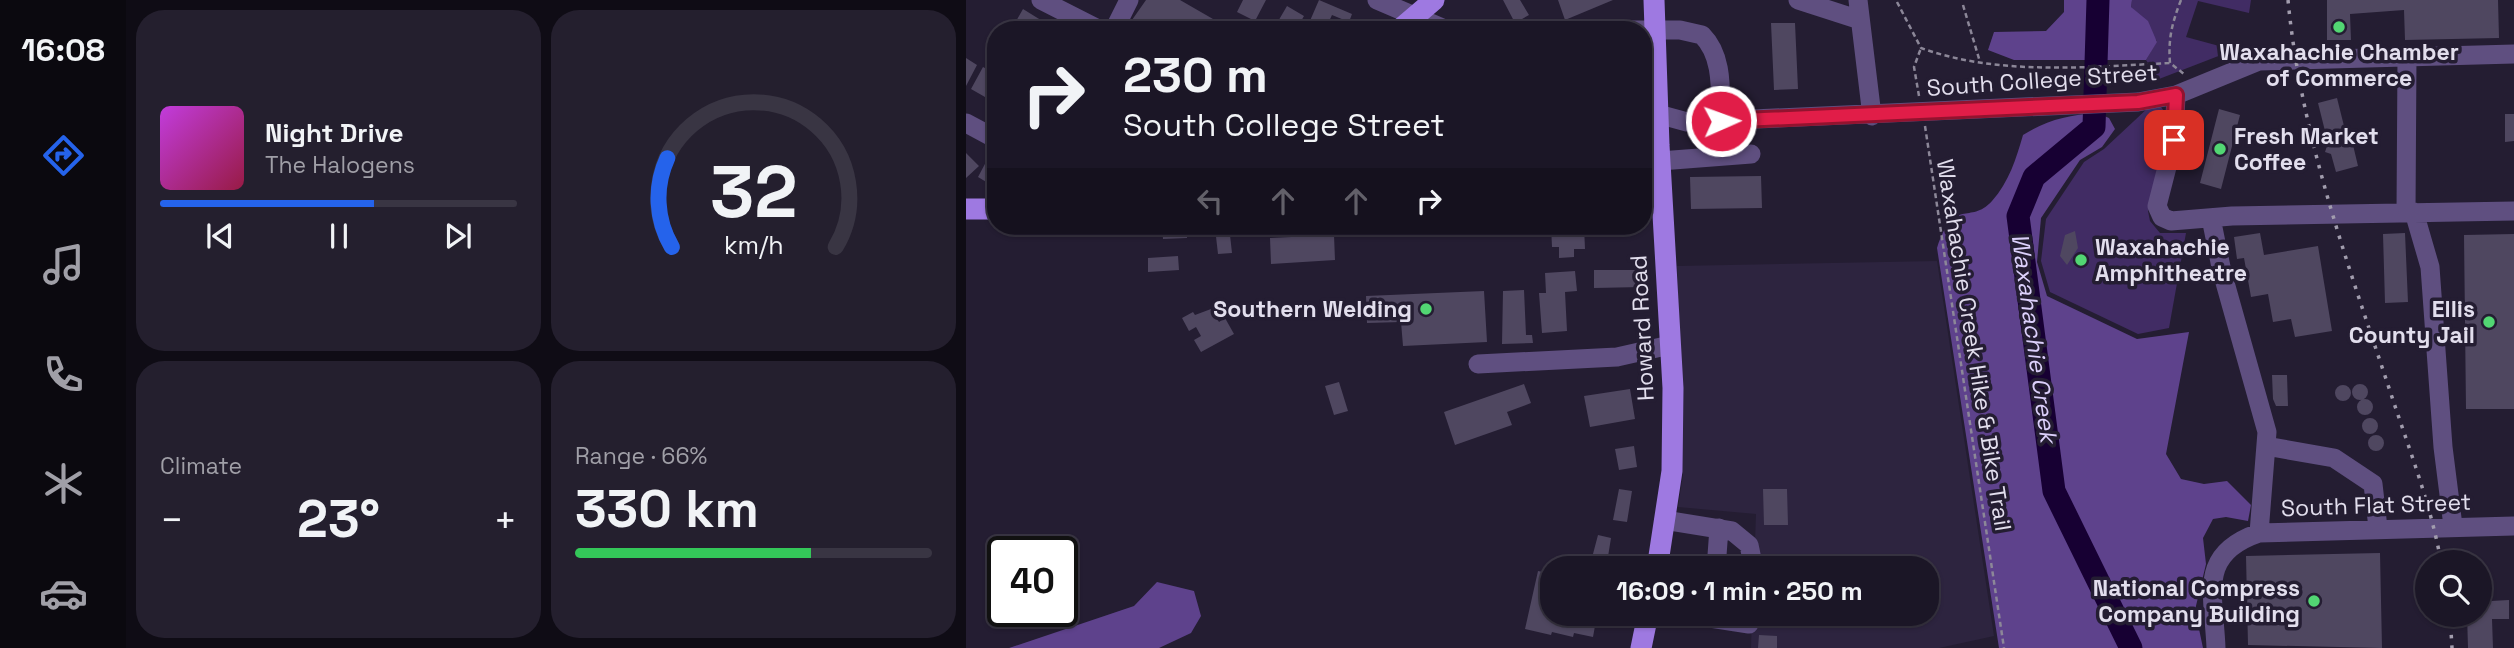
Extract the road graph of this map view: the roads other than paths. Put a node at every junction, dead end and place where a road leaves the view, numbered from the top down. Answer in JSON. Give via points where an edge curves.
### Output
{"nodes":[{"id":1,"x":1041,"y":0,"type":"edge"},
{"id":2,"x":1129,"y":0,"type":"edge"},
{"id":3,"x":1377,"y":0,"type":"edge"},
{"id":4,"x":1434,"y":0,"type":"edge"},
{"id":5,"x":1654,"y":0,"type":"edge"},
{"id":6,"x":1798,"y":0,"type":"edge"},
{"id":7,"x":1858,"y":0,"type":"edge"},
{"id":8,"x":1860,"y":20,"type":"junction"},
{"id":9,"x":1082,"y":21,"type":"edge"},
{"id":10,"x":1118,"y":21,"type":"edge"},
{"id":11,"x":1402,"y":21,"type":"edge"},
{"id":12,"x":1410,"y":21,"type":"edge"},
{"id":13,"x":1652,"y":29,"type":"edge"},
{"id":14,"x":1656,"y":29,"type":"junction"},
{"id":15,"x":2514,"y":54,"type":"edge"},
{"id":16,"x":2407,"y":57,"type":"junction"},
{"id":17,"x":2182,"y":93,"type":"junction"},
{"id":18,"x":1652,"y":96,"type":"edge"},
{"id":19,"x":1652,"y":113,"type":"edge"},
{"id":20,"x":1872,"y":116,"type":"junction"},
{"id":21,"x":1652,"y":118,"type":"edge"},
{"id":22,"x":1721,"y":121,"type":"junction"},
{"id":23,"x":966,"y":123,"type":"edge"},
{"id":24,"x":987,"y":134,"type":"edge"},
{"id":25,"x":1751,"y":154,"type":"dead end"},
{"id":26,"x":1660,"y":162,"type":"junction"},
{"id":27,"x":966,"y":209,"type":"edge"},
{"id":28,"x":987,"y":209,"type":"edge"},
{"id":29,"x":2514,"y":211,"type":"edge"},
{"id":30,"x":2410,"y":212,"type":"junction"},
{"id":31,"x":2211,"y":218,"type":"junction"},
{"id":32,"x":1670,"y":345,"type":"junction"},
{"id":33,"x":1478,"y":364,"type":"dead end"},
{"id":34,"x":2266,"y":446,"type":"junction"},
{"id":35,"x":1664,"y":520,"type":"junction"},
{"id":36,"x":2453,"y":526,"type":"junction"},
{"id":37,"x":2514,"y":526,"type":"edge"},
{"id":38,"x":1719,"y":528,"type":"junction"},
{"id":39,"x":2378,"y":528,"type":"junction"},
{"id":40,"x":2259,"y":533,"type":"junction"},
{"id":41,"x":1659,"y":556,"type":"edge"},
{"id":42,"x":1717,"y":556,"type":"edge"},
{"id":43,"x":1751,"y":556,"type":"edge"},
{"id":44,"x":1646,"y":626,"type":"edge"},
{"id":45,"x":1641,"y":648,"type":"edge"},
{"id":46,"x":2216,"y":648,"type":"edge"}],
"edges":[{"from":1,"to":9,"type":"street"},
{"from":2,"to":10,"type":"street"},
{"from":3,"to":11,"type":"street"},
{"from":4,"to":12,"type":"main road"},
{"from":5,"to":14,"type":"main road","name":"Howard Road"},
{"from":6,"to":8,"type":"street"},
{"from":7,"to":8,"type":"street"},
{"from":8,"to":20,"type":"street"},
{"from":13,"to":14,"type":"street"},
{"from":14,"to":18,"type":"main road","name":"Howard Road"},
{"from":14,"to":22,"type":"street","via":[[1694,32],[1707,41],[1718,66]]},
{"from":15,"to":16,"type":"street"},
{"from":16,"to":17,"type":"street","via":[[2260,53]]},
{"from":16,"to":30,"type":"street"},
{"from":17,"to":20,"type":"street","name":"South College Street","via":[[2138,102]]},
{"from":17,"to":31,"type":"street","name":"South College Street","via":[[2157,206],[2162,217],[2171,221]]},
{"from":19,"to":22,"type":"street","name":"South College Street","via":[[1687,122]]},
{"from":20,"to":22,"type":"street","name":"South College Street"},
{"from":21,"to":26,"type":"main road","name":"Howard Road"},
{"from":23,"to":24,"type":"street"},
{"from":25,"to":26,"type":"street"},
{"from":26,"to":32,"type":"main road","name":"Howard Road"},
{"from":27,"to":28,"type":"main road"},
{"from":29,"to":30,"type":"street","name":"South College Street"},
{"from":30,"to":31,"type":"street","name":"South College Street"},
{"from":30,"to":36,"type":"street","via":[[2430,267],[2442,447]]},
{"from":31,"to":34,"type":"street","via":[[2267,432]]},
{"from":32,"to":33,"type":"street","via":[[1618,356]]},
{"from":32,"to":35,"type":"main road","name":"Howard Road","via":[[1672,471]]},
{"from":34,"to":39,"type":"street","via":[[2334,458],[2373,484]]},
{"from":34,"to":40,"type":"street"},
{"from":35,"to":38,"type":"street"},
{"from":35,"to":41,"type":"main road","name":"Howard Road"},
{"from":36,"to":37,"type":"street","name":"South Flat Street"},
{"from":36,"to":39,"type":"street","name":"South Flat Street"},
{"from":38,"to":42,"type":"street"},
{"from":38,"to":43,"type":"street","via":[[1744,537]]},
{"from":39,"to":40,"type":"street","name":"South Flat Street"},
{"from":40,"to":46,"type":"street","name":"South Flat Street","via":[[2240,540],[2217,561],[2213,579]]},
{"from":44,"to":45,"type":"main road"}]}
